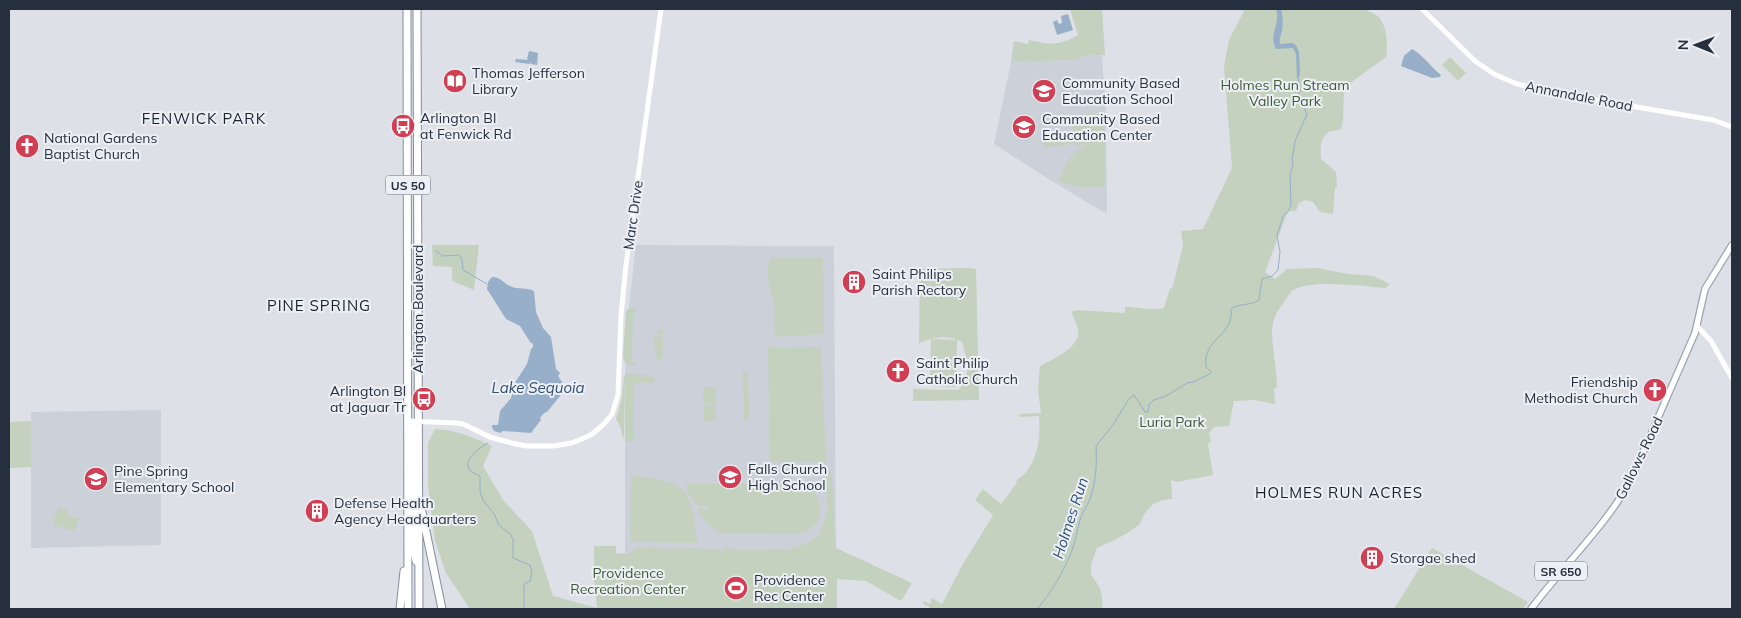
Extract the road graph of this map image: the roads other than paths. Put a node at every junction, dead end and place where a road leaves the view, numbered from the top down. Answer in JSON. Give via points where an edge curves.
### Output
{"nodes":[{"id":1,"x":407,"y":9,"type":"edge"},
{"id":2,"x":416,"y":9,"type":"edge"},
{"id":3,"x":661,"y":9,"type":"edge"},
{"id":4,"x":1422,"y":9,"type":"edge"},
{"id":5,"x":1732,"y":127,"type":"edge"},
{"id":6,"x":1732,"y":245,"type":"edge"},
{"id":7,"x":1732,"y":253,"type":"edge"},
{"id":8,"x":1724,"y":259,"type":"junction"},
{"id":9,"x":1697,"y":326,"type":"junction"},
{"id":10,"x":1732,"y":378,"type":"edge"},
{"id":11,"x":408,"y":421,"type":"junction"},
{"id":12,"x":418,"y":421,"type":"junction"},
{"id":13,"x":418,"y":478,"type":"junction"},
{"id":14,"x":408,"y":539,"type":"junction"},
{"id":15,"x":419,"y":573,"type":"junction"},
{"id":16,"x":400,"y":609,"type":"edge"},
{"id":17,"x":408,"y":609,"type":"edge"},
{"id":18,"x":419,"y":609,"type":"edge"},
{"id":19,"x":443,"y":609,"type":"edge"},
{"id":20,"x":1531,"y":609,"type":"edge"}],
"edges":[{"from":1,"to":11,"type":"highway","name":"Arlington Boulevard","number":"US 50"},
{"from":2,"to":12,"type":"highway","name":"Arlington Boulevard","number":"US 50"},
{"from":3,"to":12,"type":"street","name":"Marc Drive","via":[[624,280],[618,395],[608,419],[595,433],[583,439],[563,445],[540,446],[502,441],[455,423]]},
{"from":4,"to":5,"type":"street","name":"Annandale Road","via":[[1475,61],[1494,74],[1518,84],[1713,120]]},
{"from":6,"to":8,"type":"main road","name":"Gallows Road","number":"SR 650"},
{"from":7,"to":8,"type":"main road","name":"Gallows Road","number":"SR 650"},
{"from":8,"to":9,"type":"main road","name":"Gallows Road","number":"SR 650","via":[[1705,289]]},
{"from":9,"to":10,"type":"street","via":[[1712,341]]},
{"from":9,"to":20,"type":"main road","name":"Gallows Road","number":"SR 650","via":[[1638,466],[1620,500]]},
{"from":11,"to":12,"type":"street"},
{"from":11,"to":14,"type":"highway","name":"Arlington Boulevard","number":"US 50"},
{"from":11,"to":15,"type":"highway","via":[[413,426],[414,551]]},
{"from":12,"to":13,"type":"highway","name":"Arlington Boulevard","number":"US 50"},
{"from":13,"to":15,"type":"highway","name":"Arlington Boulevard","number":"US 50"},
{"from":13,"to":19,"type":"highway","via":[[427,540]]},
{"from":14,"to":16,"type":"highway"},
{"from":14,"to":17,"type":"highway","name":"Arlington Boulevard","number":"US 50"},
{"from":15,"to":18,"type":"highway","name":"Arlington Boulevard","number":"US 50"}]}
